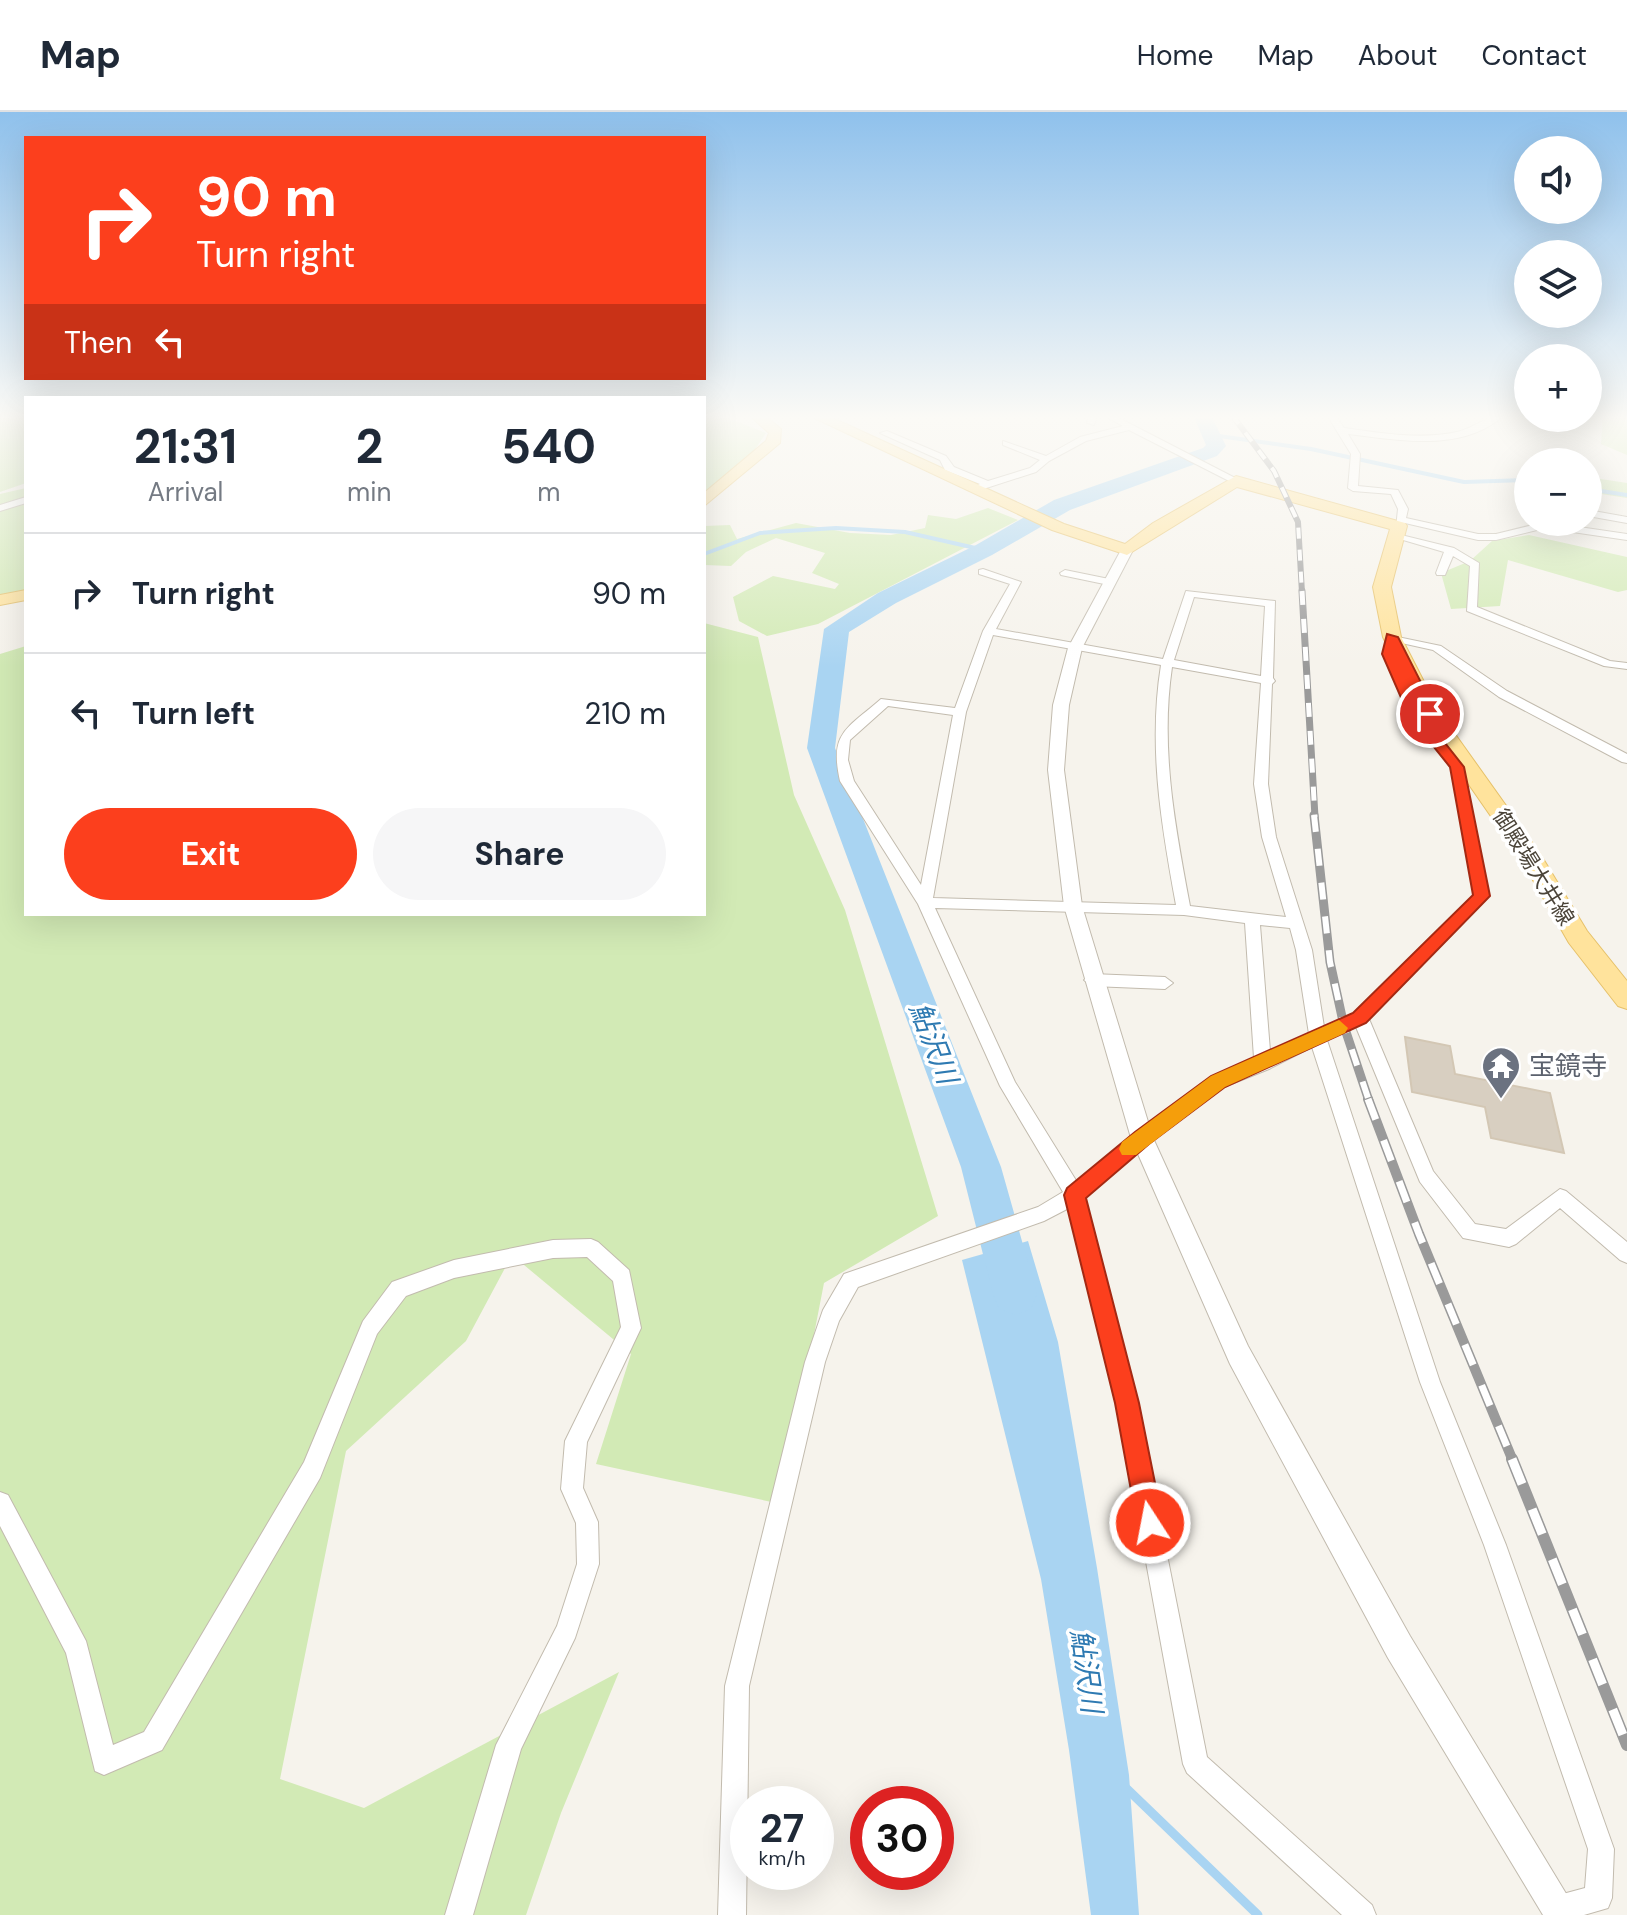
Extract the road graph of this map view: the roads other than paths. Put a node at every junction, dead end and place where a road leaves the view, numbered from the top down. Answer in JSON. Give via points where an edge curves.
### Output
{"nodes":[{"id":1,"x":1004,"y":499,"type":"edge"},
{"id":2,"x":1205,"y":499,"type":"edge"},
{"id":3,"x":1290,"y":499,"type":"edge"},
{"id":4,"x":1399,"y":499,"type":"edge"},
{"id":5,"x":24,"y":501,"type":"edge"},
{"id":6,"x":0,"y":508,"type":"edge"},
{"id":7,"x":1602,"y":516,"type":"edge"},
{"id":8,"x":1627,"y":520,"type":"edge"},
{"id":9,"x":1400,"y":527,"type":"junction"},
{"id":10,"x":1627,"y":537,"type":"edge"},
{"id":11,"x":1127,"y":550,"type":"junction"},
{"id":12,"x":1450,"y":550,"type":"junction"},
{"id":13,"x":983,"y":572,"type":"dead end"},
{"id":14,"x":1065,"y":573,"type":"dead end"},
{"id":15,"x":1441,"y":573,"type":"dead end"},
{"id":16,"x":1109,"y":582,"type":"junction"},
{"id":17,"x":24,"y":595,"type":"edge"},
{"id":18,"x":0,"y":600,"type":"edge"},
{"id":19,"x":989,"y":631,"type":"junction"},
{"id":20,"x":1392,"y":637,"type":"junction"},
{"id":21,"x":1075,"y":648,"type":"junction"},
{"id":22,"x":1167,"y":664,"type":"junction"},
{"id":23,"x":1627,"y":666,"type":"edge"},
{"id":24,"x":1269,"y":681,"type":"junction"},
{"id":25,"x":960,"y":712,"type":"junction"},
{"id":26,"x":1627,"y":759,"type":"edge"},
{"id":27,"x":925,"y":903,"type":"junction"},
{"id":28,"x":1073,"y":906,"type":"junction"},
{"id":29,"x":1184,"y":910,"type":"junction"},
{"id":30,"x":1252,"y":919,"type":"junction"},
{"id":31,"x":1297,"y":924,"type":"junction"},
{"id":32,"x":1092,"y":980,"type":"junction"},
{"id":33,"x":1165,"y":983,"type":"dead end"},
{"id":34,"x":1627,"y":999,"type":"edge"},
{"id":35,"x":1360,"y":1018,"type":"junction"},
{"id":36,"x":1317,"y":1036,"type":"junction"},
{"id":37,"x":1263,"y":1064,"type":"junction"},
{"id":38,"x":1142,"y":1138,"type":"junction"},
{"id":39,"x":1075,"y":1195,"type":"junction"},
{"id":40,"x":1627,"y":1254,"type":"edge"},
{"id":41,"x":0,"y":1503,"type":"edge"},
{"id":42,"x":1560,"y":1911,"type":"edge"},
{"id":43,"x":459,"y":1915,"type":"edge"},
{"id":44,"x":732,"y":1915,"type":"edge"},
{"id":45,"x":1362,"y":1915,"type":"edge"}],
"edges":[{"from":1,"to":11,"type":"main road","via":[[1056,526]]},
{"from":2,"to":11,"type":"main road"},
{"from":3,"to":9,"type":"main road"},
{"from":4,"to":9,"type":"street"},
{"from":5,"to":6,"type":"street"},
{"from":7,"to":8,"type":"street"},
{"from":9,"to":10,"type":"street","via":[[1496,537],[1545,525]]},
{"from":9,"to":12,"type":"street"},
{"from":9,"to":20,"type":"main road","name":"御殿場大井線","via":[[1382,587]]},
{"from":11,"to":16,"type":"street"},
{"from":12,"to":15,"type":"street"},
{"from":12,"to":23,"type":"street","via":[[1475,565],[1471,609],[1608,664]]},
{"from":13,"to":19,"type":"street","via":[[1016,582]]},
{"from":14,"to":16,"type":"street"},
{"from":16,"to":21,"type":"street"},
{"from":17,"to":18,"type":"main road"},
{"from":19,"to":21,"type":"street"},
{"from":19,"to":25,"type":"street"},
{"from":20,"to":26,"type":"street","via":[[1437,648],[1515,701]]},
{"from":20,"to":34,"type":"main road","name":"御殿場大井線","via":[[1430,714],[1523,845],[1578,937]]},
{"from":20,"to":35,"type":"street","via":[[1389,654],[1416,716],[1457,767],[1482,896]]},
{"from":21,"to":22,"type":"street"},
{"from":21,"to":28,"type":"street","via":[[1056,735]]},
{"from":22,"to":24,"type":"street"},
{"from":22,"to":24,"type":"street","via":[[1190,593],[1271,603]]},
{"from":22,"to":29,"type":"street","via":[[1163,768]]},
{"from":24,"to":31,"type":"street","via":[[1261,784],[1269,837]]},
{"from":25,"to":27,"type":"street"},
{"from":25,"to":27,"type":"street","via":[[885,702],[844,739],[847,781]]},
{"from":27,"to":28,"type":"street"},
{"from":27,"to":39,"type":"street","via":[[1008,1086]]},
{"from":28,"to":29,"type":"street"},
{"from":28,"to":32,"type":"street"},
{"from":29,"to":30,"type":"street"},
{"from":30,"to":31,"type":"street"},
{"from":30,"to":37,"type":"street"},
{"from":31,"to":36,"type":"street"},
{"from":32,"to":33,"type":"street"},
{"from":32,"to":38,"type":"street"},
{"from":35,"to":36,"type":"street"},
{"from":35,"to":40,"type":"street","via":[[1426,1176],[1470,1232],[1509,1238],[1560,1197]]},
{"from":36,"to":37,"type":"street"},
{"from":36,"to":42,"type":"street","via":[[1430,1382],[1495,1545],[1601,1849],[1598,1898]]},
{"from":37,"to":38,"type":"street","via":[[1218,1082]]},
{"from":38,"to":39,"type":"street"},
{"from":38,"to":42,"type":"street","via":[[1239,1355],[1399,1647]]},
{"from":39,"to":44,"type":"street","via":[[1044,1213],[851,1280],[830,1317],[737,1686]]},
{"from":39,"to":45,"type":"street","via":[[1127,1403],[1196,1764]]},
{"from":41,"to":43,"type":"street","via":[[77,1650],[104,1762],[153,1741],[312,1470],[370,1328],[399,1289],[454,1269],[553,1249],[591,1248],[622,1276],[631,1328],[576,1441],[572,1489],[587,1522],[588,1564],[567,1630],[509,1745]]}]}
